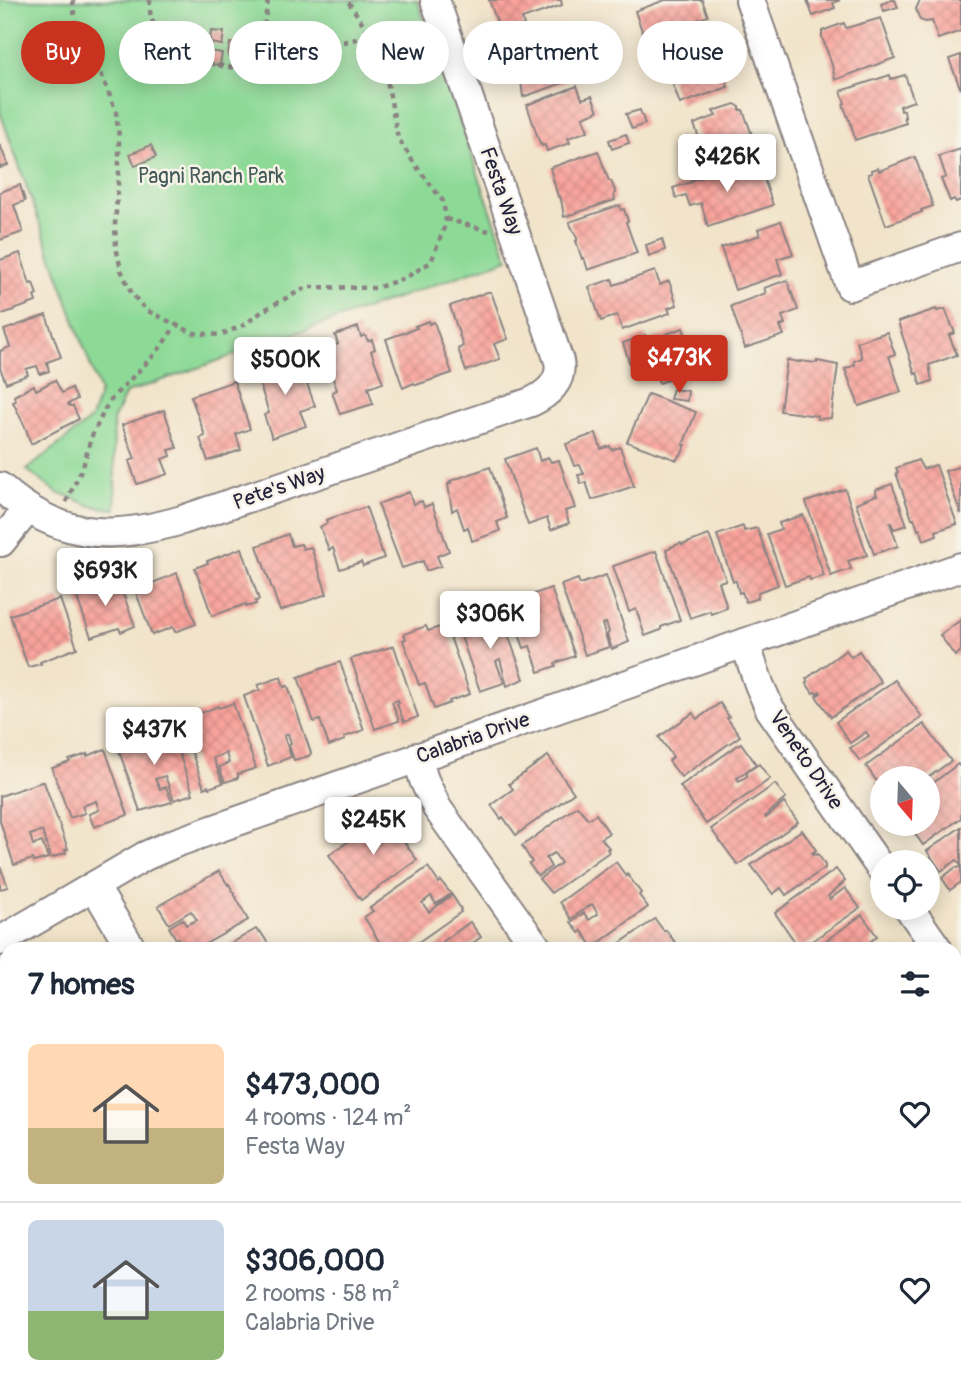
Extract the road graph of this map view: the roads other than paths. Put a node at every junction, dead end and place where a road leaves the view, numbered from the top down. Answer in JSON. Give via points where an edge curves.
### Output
{"nodes":[{"id":1,"x":435,"y":0,"type":"edge"},
{"id":2,"x":750,"y":0,"type":"edge"},
{"id":3,"x":961,"y":247,"type":"edge"},
{"id":4,"x":562,"y":385,"type":"joint"},
{"id":5,"x":0,"y":486,"type":"edge"},
{"id":6,"x":28,"y":509,"type":"junction"},
{"id":7,"x":1,"y":542,"type":"edge"},
{"id":8,"x":961,"y":567,"type":"edge"},
{"id":9,"x":744,"y":643,"type":"junction"},
{"id":10,"x":416,"y":757,"type":"junction"},
{"id":11,"x":870,"y":853,"type":"edge"},
{"id":12,"x":94,"y":886,"type":"junction"},
{"id":13,"x":917,"y":920,"type":"edge"},
{"id":14,"x":0,"y":941,"type":"edge"},
{"id":15,"x":127,"y":942,"type":"edge"},
{"id":16,"x":533,"y":942,"type":"edge"},
{"id":17,"x":933,"y":942,"type":"edge"}],
"edges":[{"from":1,"to":4,"type":"street","name":"Festa Way","via":[[559,361]]},
{"from":2,"to":3,"type":"street","via":[[850,286]]},
{"from":4,"to":6,"type":"street","name":"Pete's Way","via":[[531,402],[145,530],[92,533],[55,523]]},
{"from":5,"to":6,"type":"street","name":"Pete's Way"},
{"from":6,"to":7,"type":"street"},
{"from":8,"to":9,"type":"street","name":"Calabria Drive"},
{"from":9,"to":10,"type":"street","name":"Calabria Drive"},
{"from":9,"to":11,"type":"street","name":"Veneto Drive","via":[[770,709]]},
{"from":10,"to":12,"type":"street","name":"Calabria Drive","via":[[175,843]]},
{"from":10,"to":16,"type":"street","via":[[437,808]]},
{"from":12,"to":14,"type":"street","name":"Calabria Drive"},
{"from":12,"to":15,"type":"street"},
{"from":13,"to":17,"type":"street"}]}
